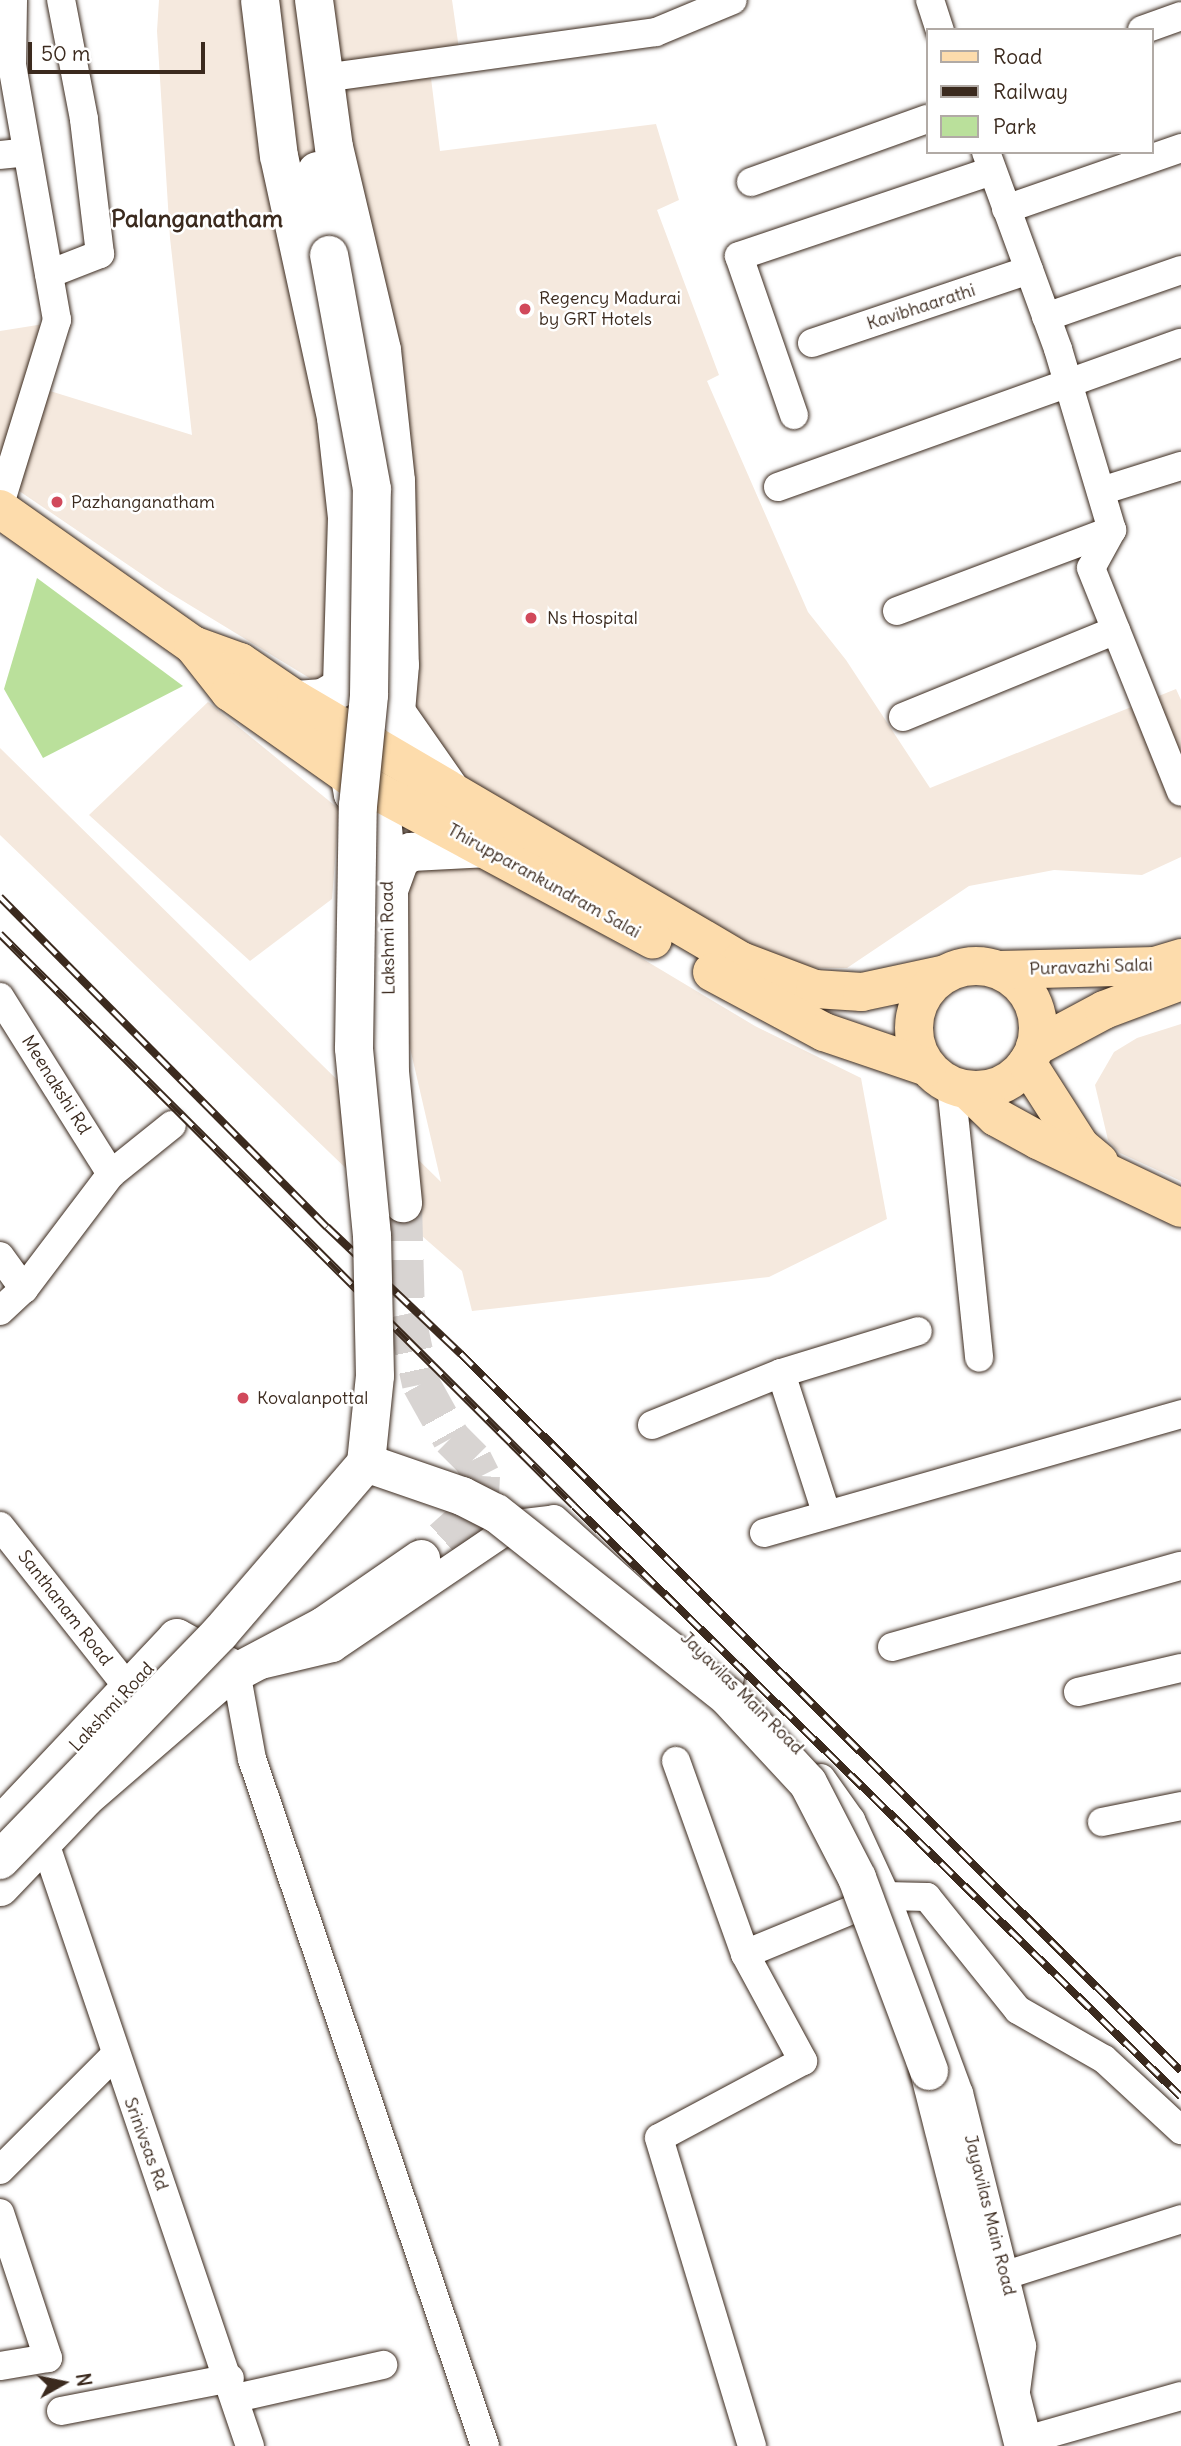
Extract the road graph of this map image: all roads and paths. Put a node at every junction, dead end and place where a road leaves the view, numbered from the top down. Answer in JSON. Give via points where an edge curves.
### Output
{"nodes":[{"id":1,"x":13,"y":0,"type":"edge"},
{"id":2,"x":61,"y":0,"type":"edge"},
{"id":3,"x":260,"y":0,"type":"edge"},
{"id":4,"x":293,"y":0,"type":"edge"},
{"id":5,"x":314,"y":0,"type":"edge"},
{"id":6,"x":733,"y":0,"type":"edge"},
{"id":7,"x":930,"y":0,"type":"edge"},
{"id":8,"x":1181,"y":16,"type":"edge"},
{"id":9,"x":939,"y":28,"type":"edge"},
{"id":10,"x":1148,"y":28,"type":"edge"},
{"id":11,"x":324,"y":78,"type":"junction"},
{"id":12,"x":926,"y":120,"type":"edge"},
{"id":13,"x":1181,"y":148,"type":"edge"},
{"id":14,"x":14,"y":154,"type":"edge"},
{"id":15,"x":989,"y":162,"type":"edge"},
{"id":16,"x":751,"y":182,"type":"dead end"},
{"id":17,"x":1006,"y":209,"type":"junction"},
{"id":18,"x":1029,"y":270,"type":"junction"},
{"id":19,"x":1181,"y":270,"type":"edge"},
{"id":20,"x":49,"y":274,"type":"junction"},
{"id":21,"x":1046,"y":317,"type":"junction"},
{"id":22,"x":812,"y":343,"type":"dead end"},
{"id":23,"x":1181,"y":343,"type":"edge"},
{"id":24,"x":1068,"y":383,"type":"junction"},
{"id":25,"x":794,"y":415,"type":"dead end"},
{"id":26,"x":1181,"y":466,"type":"edge"},
{"id":27,"x":778,"y":487,"type":"dead end"},
{"id":28,"x":1101,"y":491,"type":"junction"},
{"id":29,"x":0,"y":507,"type":"edge"},
{"id":30,"x":1112,"y":530,"type":"junction"},
{"id":31,"x":897,"y":611,"type":"dead end"},
{"id":32,"x":1116,"y":630,"type":"junction"},
{"id":33,"x":193,"y":645,"type":"junction"},
{"id":34,"x":342,"y":687,"type":"junction"},
{"id":35,"x":296,"y":700,"type":"junction"},
{"id":36,"x":903,"y":717,"type":"dead end"},
{"id":37,"x":341,"y":727,"type":"junction"},
{"id":38,"x":349,"y":776,"type":"junction"},
{"id":39,"x":452,"y":792,"type":"junction"},
{"id":40,"x":1181,"y":792,"type":"edge"},
{"id":41,"x":489,"y":848,"type":"junction"},
{"id":42,"x":389,"y":890,"type":"junction"},
{"id":43,"x":1181,"y":958,"type":"edge"},
{"id":44,"x":1001,"y":970,"type":"junction"},
{"id":45,"x":942,"y":975,"type":"junction"},
{"id":46,"x":1181,"y":981,"type":"edge"},
{"id":47,"x":0,"y":997,"type":"edge"},
{"id":48,"x":1031,"y":1055,"type":"junction"},
{"id":49,"x":949,"y":1081,"type":"junction"},
{"id":50,"x":172,"y":1125,"type":"dead end"},
{"id":51,"x":1109,"y":1170,"type":"junction"},
{"id":52,"x":111,"y":1174,"type":"junction"},
{"id":53,"x":403,"y":1203,"type":"tunnel mouth"},
{"id":54,"x":1181,"y":1208,"type":"edge"},
{"id":55,"x":0,"y":1256,"type":"edge"},
{"id":56,"x":24,"y":1289,"type":"junction"},
{"id":57,"x":0,"y":1311,"type":"edge"},
{"id":58,"x":919,"y":1331,"type":"dead end"},
{"id":59,"x":979,"y":1358,"type":"dead end"},
{"id":60,"x":781,"y":1373,"type":"junction"},
{"id":61,"x":1181,"y":1414,"type":"edge"},
{"id":62,"x":652,"y":1425,"type":"dead end"},
{"id":63,"x":366,"y":1463,"type":"junction"},
{"id":64,"x":827,"y":1515,"type":"junction"},
{"id":65,"x":0,"y":1526,"type":"edge"},
{"id":66,"x":764,"y":1533,"type":"dead end"},
{"id":67,"x":421,"y":1559,"type":"tunnel mouth"},
{"id":68,"x":1181,"y":1566,"type":"edge"},
{"id":69,"x":892,"y":1647,"type":"dead end"},
{"id":70,"x":1181,"y":1668,"type":"edge"},
{"id":71,"x":236,"y":1671,"type":"junction"},
{"id":72,"x":129,"y":1689,"type":"junction"},
{"id":73,"x":1078,"y":1692,"type":"dead end"},
{"id":74,"x":676,"y":1761,"type":"dead end"},
{"id":75,"x":1181,"y":1806,"type":"edge"},
{"id":76,"x":3,"y":1816,"type":"edge"},
{"id":77,"x":1102,"y":1822,"type":"dead end"},
{"id":78,"x":44,"y":1840,"type":"junction"},
{"id":79,"x":0,"y":1860,"type":"edge"},
{"id":80,"x":0,"y":1887,"type":"edge"},
{"id":81,"x":886,"y":1896,"type":"junction"},
{"id":82,"x":745,"y":1954,"type":"junction"},
{"id":83,"x":114,"y":2056,"type":"junction"},
{"id":84,"x":1181,"y":2130,"type":"edge"},
{"id":85,"x":0,"y":2170,"type":"edge"},
{"id":86,"x":0,"y":2213,"type":"edge"},
{"id":87,"x":1181,"y":2218,"type":"edge"},
{"id":88,"x":1006,"y":2275,"type":"junction"},
{"id":89,"x":383,"y":2365,"type":"dead end"},
{"id":90,"x":0,"y":2366,"type":"edge"},
{"id":91,"x":233,"y":2388,"type":"junction"},
{"id":92,"x":1181,"y":2396,"type":"edge"},
{"id":93,"x":61,"y":2411,"type":"dead end"},
{"id":94,"x":1020,"y":2431,"type":"edge"},
{"id":95,"x":250,"y":2446,"type":"edge"},
{"id":96,"x":485,"y":2446,"type":"edge"},
{"id":97,"x":752,"y":2446,"type":"edge"}],
"edges":[{"from":1,"to":14,"type":"street"},
{"from":2,"to":20,"type":"street","via":[[84,119],[100,254]]},
{"from":3,"to":34,"type":"street","name":"Lakshmi Road","via":[[279,156],[338,431],[347,517]]},
{"from":4,"to":63,"type":"street","bridge":true,"via":[[329,255],[372,489],[369,695],[358,806],[354,1048],[372,1236],[375,1376]]},
{"from":5,"to":11,"type":"street"},
{"from":6,"to":11,"type":"street","via":[[656,32]]},
{"from":7,"to":9,"type":"street"},
{"from":8,"to":10,"type":"street"},
{"from":11,"to":39,"type":"street","via":[[334,147],[382,350],[396,481],[400,665],[396,712]]},
{"from":12,"to":16,"type":"street"},
{"from":13,"to":17,"type":"street"},
{"from":14,"to":20,"type":"street"},
{"from":15,"to":17,"type":"street"},
{"from":15,"to":25,"type":"street","via":[[740,256]]},
{"from":17,"to":18,"type":"street"},
{"from":18,"to":21,"type":"street"},
{"from":18,"to":22,"type":"street","name":"Kavibhaarathi"},
{"from":19,"to":21,"type":"street"},
{"from":20,"to":29,"type":"street","via":[[57,320]]},
{"from":21,"to":24,"type":"street"},
{"from":23,"to":24,"type":"street"},
{"from":24,"to":27,"type":"street"},
{"from":24,"to":28,"type":"street"},
{"from":26,"to":28,"type":"street"},
{"from":28,"to":30,"type":"street"},
{"from":29,"to":33,"type":"main road","name":"Thirupparankundram Salai"},
{"from":30,"to":31,"type":"street"},
{"from":30,"to":32,"type":"street","via":[[1091,568]]},
{"from":32,"to":36,"type":"street"},
{"from":32,"to":40,"type":"street"},
{"from":33,"to":35,"type":"main road","name":"Thirupparankundram Salai","via":[[240,662]]},
{"from":33,"to":38,"type":"main road","name":"Thirupparankundram Salai","via":[[230,692]]},
{"from":34,"to":35,"type":"street","via":[[323,698]]},
{"from":34,"to":37,"type":"street","name":"Lakshmi Road"},
{"from":35,"to":37,"type":"main road","name":"Thirupparankundram Salai"},
{"from":37,"to":38,"type":"street","name":"Lakshmi Road"},
{"from":37,"to":39,"type":"main road","name":"Thirupparankundram Salai"},
{"from":38,"to":41,"type":"main road","name":"Thirupparankundram Salai"},
{"from":38,"to":42,"type":"street","name":"Lakshmi Road","via":[[353,794],[382,818]]},
{"from":39,"to":45,"type":"main road","name":"Thirupparankundram Salai","via":[[741,961],[802,985],[862,992]]},
{"from":41,"to":42,"type":"street","via":[[411,852],[400,860]]},
{"from":41,"to":49,"type":"main road","name":"Thirupparankundram Salai","via":[[824,1032]]},
{"from":42,"to":53,"type":"street","name":"Lakshmi Road","via":[[390,1072]]},
{"from":43,"to":44,"type":"main road","name":"Puravazhi Salai","via":[[1155,966]]},
{"from":44,"to":45,"type":"main road","via":[[981,965]]},
{"from":44,"to":48,"type":"main road","via":[[1022,987],[1036,1010]]},
{"from":45,"to":49,"type":"main road","via":[[917,1007],[917,1048]]},
{"from":46,"to":48,"type":"main road","name":"Puravazhi Salai","via":[[1104,1010]]},
{"from":47,"to":52,"type":"street","name":"Meenakshi Rd"},
{"from":48,"to":49,"type":"main road","via":[[1001,1085]]},
{"from":48,"to":51,"type":"main road","name":"Thirupparankundram Salai","via":[[1080,1146]]},
{"from":49,"to":51,"type":"main road","name":"Thirupparankundram Salai","via":[[1038,1140]]},
{"from":49,"to":59,"type":"street"},
{"from":50,"to":52,"type":"street"},
{"from":51,"to":54,"type":"main road","name":"Thirupparankundram Salai"},
{"from":52,"to":56,"type":"street"},
{"from":55,"to":56,"type":"street"},
{"from":56,"to":57,"type":"street"},
{"from":58,"to":60,"type":"street"},
{"from":60,"to":62,"type":"street"},
{"from":60,"to":64,"type":"street"},
{"from":61,"to":64,"type":"street"},
{"from":63,"to":79,"type":"street","bridge":true,"via":[[220,1633]]},
{"from":63,"to":94,"type":"street","name":"Jayavilas Main Road","bridge":true,"via":[[462,1496],[496,1513],[728,1698],[808,1783],[857,1878],[929,2071]]},
{"from":64,"to":66,"type":"street"},
{"from":65,"to":72,"type":"street","name":"Santhanam Road"},
{"from":67,"to":71,"type":"street","via":[[324,1626]]},
{"from":68,"to":69,"type":"street"},
{"from":70,"to":73,"type":"street"},
{"from":71,"to":72,"type":"street","name":"Lakshmi Road","via":[[177,1638]]},
{"from":71,"to":78,"type":"street","via":[[85,1798]]},
{"from":71,"to":81,"type":"street","name":"Jayavilas Main Road","via":[[333,1648],[516,1524],[554,1519],[777,1723],[851,1820]]},
{"from":71,"to":96,"type":"street","via":[[252,1759]]},
{"from":72,"to":76,"type":"street","name":"Lakshmi Road"},
{"from":74,"to":82,"type":"street"},
{"from":75,"to":77,"type":"street"},
{"from":78,"to":80,"type":"street"},
{"from":78,"to":83,"type":"street","name":"Srinivsas Rd"},
{"from":81,"to":82,"type":"street"},
{"from":81,"to":84,"type":"street","via":[[927,1897],[1018,2010],[1104,2059]]},
{"from":81,"to":88,"type":"street","name":"Jayavilas Main Road","via":[[959,2093]]},
{"from":82,"to":97,"type":"street","via":[[803,2061],[659,2138]]},
{"from":83,"to":85,"type":"street"},
{"from":83,"to":91,"type":"street","name":"Srinivsas Rd"},
{"from":86,"to":90,"type":"street","via":[[48,2358]]},
{"from":87,"to":88,"type":"street"},
{"from":88,"to":94,"type":"street","name":"Jayavilas Main Road","via":[[1022,2346]]},
{"from":89,"to":91,"type":"street"},
{"from":91,"to":93,"type":"street"},
{"from":91,"to":95,"type":"street","name":"Srinivsas Rd"},
{"from":92,"to":94,"type":"street"}]}
